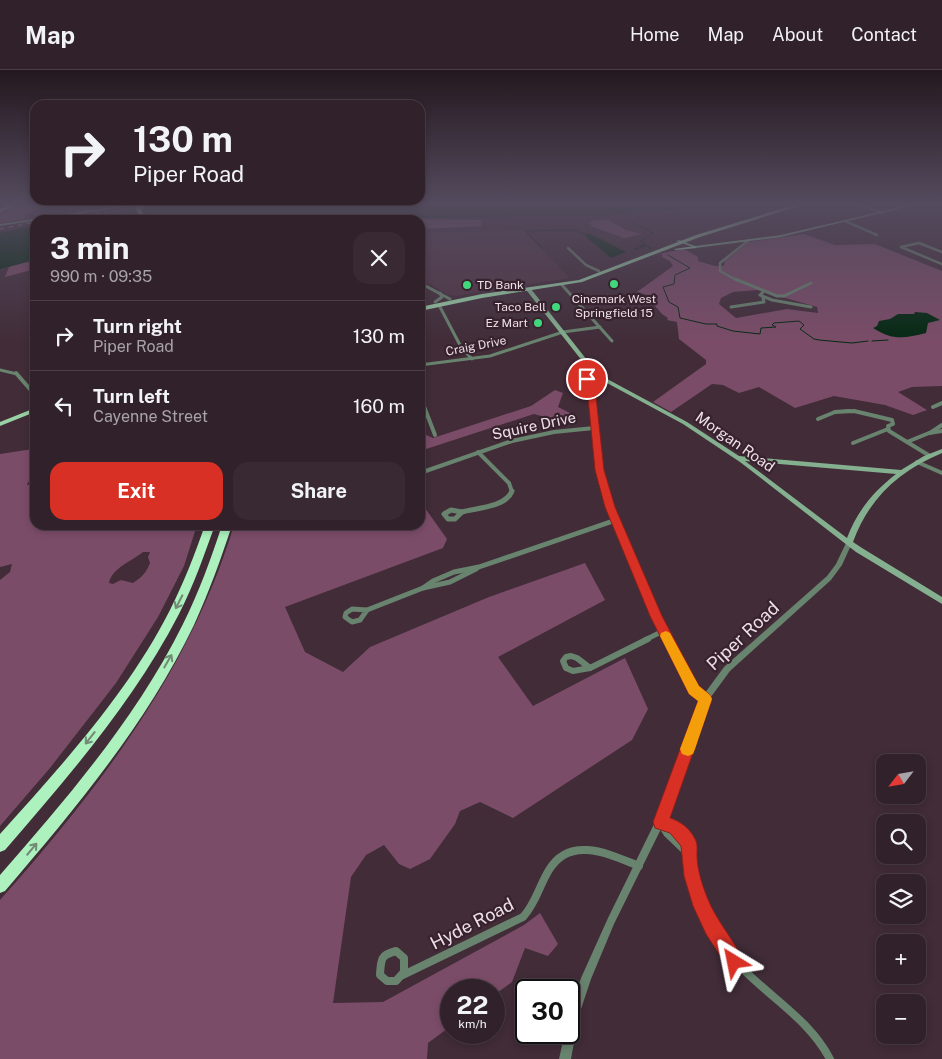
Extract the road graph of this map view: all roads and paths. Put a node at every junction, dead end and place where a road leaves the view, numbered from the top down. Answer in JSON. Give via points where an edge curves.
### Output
{"nodes":[{"id":1,"x":571,"y":251,"type":"edge"},
{"id":2,"x":654,"y":251,"type":"edge"},
{"id":3,"x":659,"y":251,"type":"edge"},
{"id":4,"x":665,"y":251,"type":"edge"},
{"id":5,"x":733,"y":251,"type":"edge"},
{"id":6,"x":911,"y":251,"type":"edge"},
{"id":7,"x":654,"y":253,"type":"junction"},
{"id":8,"x":623,"y":262,"type":"junction"},
{"id":9,"x":942,"y":264,"type":"edge"},
{"id":10,"x":599,"y":271,"type":"junction"},
{"id":11,"x":608,"y":271,"type":"junction"},
{"id":12,"x":811,"y":283,"type":"dead end"},
{"id":13,"x":562,"y":285,"type":"junction"},
{"id":14,"x":425,"y":286,"type":"edge"},
{"id":15,"x":527,"y":289,"type":"junction"},
{"id":16,"x":763,"y":292,"type":"junction"},
{"id":17,"x":440,"y":293,"type":"junction"},
{"id":18,"x":762,"y":297,"type":"junction"},
{"id":19,"x":450,"y":299,"type":"junction"},
{"id":20,"x":461,"y":301,"type":"junction"},
{"id":21,"x":437,"y":304,"type":"junction"},
{"id":22,"x":425,"y":306,"type":"edge"},
{"id":23,"x":425,"y":306,"type":"edge"},
{"id":24,"x":731,"y":306,"type":"dead end"},
{"id":25,"x":811,"y":306,"type":"dead end"},
{"id":26,"x":600,"y":328,"type":"junction"},
{"id":27,"x":563,"y":332,"type":"junction"},
{"id":28,"x":612,"y":341,"type":"dead end"},
{"id":29,"x":472,"y":358,"type":"junction"},
{"id":30,"x":585,"y":362,"type":"junction"},
{"id":31,"x":425,"y":364,"type":"edge"},
{"id":32,"x":0,"y":370,"type":"edge"},
{"id":33,"x":594,"y":373,"type":"junction"},
{"id":34,"x":587,"y":379,"type":"junction"},
{"id":35,"x":30,"y":389,"type":"edge"},
{"id":36,"x":942,"y":403,"type":"edge"},
{"id":37,"x":933,"y":407,"type":"dead end"},
{"id":38,"x":425,"y":409,"type":"edge"},
{"id":39,"x":30,"y":414,"type":"edge"},
{"id":40,"x":872,"y":415,"type":"junction"},
{"id":41,"x":818,"y":418,"type":"dead end"},
{"id":42,"x":942,"y":425,"type":"edge"},
{"id":43,"x":0,"y":426,"type":"edge"},
{"id":44,"x":594,"y":428,"type":"junction"},
{"id":45,"x":888,"y":428,"type":"junction"},
{"id":46,"x":942,"y":431,"type":"edge"},
{"id":47,"x":929,"y":433,"type":"junction"},
{"id":48,"x":435,"y":435,"type":"dead end"},
{"id":49,"x":853,"y":442,"type":"dead end"},
{"id":50,"x":907,"y":442,"type":"junction"},
{"id":51,"x":942,"y":451,"type":"edge"},
{"id":52,"x":478,"y":452,"type":"junction"},
{"id":53,"x":930,"y":456,"type":"junction"},
{"id":54,"x":736,"y":457,"type":"junction"},
{"id":55,"x":917,"y":462,"type":"junction"},
{"id":56,"x":425,"y":472,"type":"edge"},
{"id":57,"x":901,"y":472,"type":"junction"},
{"id":58,"x":942,"y":473,"type":"edge"},
{"id":59,"x":462,"y":512,"type":"dead end"},
{"id":60,"x":616,"y":520,"type":"junction"},
{"id":61,"x":202,"y":530,"type":"edge"},
{"id":62,"x":208,"y":530,"type":"edge"},
{"id":63,"x":225,"y":530,"type":"edge"},
{"id":64,"x":849,"y":543,"type":"junction"},
{"id":65,"x":479,"y":567,"type":"junction"},
{"id":66,"x":446,"y":575,"type":"junction"},
{"id":67,"x":190,"y":578,"type":"junction"},
{"id":68,"x":450,"y":582,"type":"junction"},
{"id":69,"x":423,"y":588,"type":"junction"},
{"id":70,"x":942,"y":601,"type":"edge"},
{"id":71,"x":367,"y":610,"type":"dead end"},
{"id":72,"x":663,"y":631,"type":"junction"},
{"id":73,"x":590,"y":668,"type":"dead end"},
{"id":74,"x":705,"y":699,"type":"junction"},
{"id":75,"x":660,"y":822,"type":"junction"},
{"id":76,"x":0,"y":845,"type":"edge"},
{"id":77,"x":639,"y":866,"type":"junction"},
{"id":78,"x":0,"y":886,"type":"edge"},
{"id":79,"x":403,"y":975,"type":"dead end"},
{"id":80,"x":565,"y":1059,"type":"edge"},
{"id":81,"x":830,"y":1059,"type":"edge"}],
"edges":[{"from":1,"to":10,"type":"street","via":[[586,265]]},
{"from":2,"to":8,"type":"main road"},
{"from":3,"to":7,"type":"main road"},
{"from":4,"to":7,"type":"main road"},
{"from":5,"to":16,"type":"street","via":[[720,263],[720,271]]},
{"from":6,"to":9,"type":"street"},
{"from":7,"to":11,"type":"main road"},
{"from":8,"to":10,"type":"main road"},
{"from":8,"to":11,"type":"main road","via":[[626,263]]},
{"from":10,"to":15,"type":"main road"},
{"from":11,"to":13,"type":"main road"},
{"from":12,"to":16,"type":"street","via":[[781,297]]},
{"from":13,"to":15,"type":"main road"},
{"from":13,"to":26,"type":"street"},
{"from":14,"to":17,"type":"street"},
{"from":15,"to":19,"type":"main road"},
{"from":15,"to":20,"type":"main road"},
{"from":15,"to":27,"type":"main road","name":"Morgan Road"},
{"from":16,"to":18,"type":"street"},
{"from":17,"to":19,"type":"street"},
{"from":17,"to":21,"type":"street","via":[[442,297]]},
{"from":18,"to":24,"type":"street","via":[[764,302]]},
{"from":18,"to":25,"type":"street"},
{"from":19,"to":20,"type":"main road"},
{"from":19,"to":21,"type":"main road"},
{"from":19,"to":22,"type":"main road"},
{"from":20,"to":21,"type":"main road"},
{"from":21,"to":23,"type":"main road"},
{"from":21,"to":29,"type":"street","via":[[460,347]]},
{"from":26,"to":27,"type":"street","name":"Craig Drive"},
{"from":26,"to":28,"type":"street"},
{"from":27,"to":29,"type":"street","name":"Craig Drive","via":[[495,355]]},
{"from":27,"to":30,"type":"main road","name":"Morgan Road"},
{"from":29,"to":31,"type":"street","name":"Craig Drive"},
{"from":30,"to":33,"type":"main road","name":"Morgan Road"},
{"from":30,"to":34,"type":"street"},
{"from":32,"to":35,"type":"street","via":[[16,373]]},
{"from":33,"to":34,"type":"street"},
{"from":33,"to":54,"type":"main road","name":"Morgan Road","via":[[677,418]]},
{"from":34,"to":44,"type":"street"},
{"from":36,"to":37,"type":"street"},
{"from":38,"to":48,"type":"street"},
{"from":39,"to":43,"type":"main road"},
{"from":40,"to":41,"type":"street","via":[[840,410]]},
{"from":40,"to":45,"type":"street","via":[[883,420]]},
{"from":40,"to":45,"type":"street","via":[[893,421]]},
{"from":42,"to":47,"type":"street"},
{"from":44,"to":52,"type":"street","name":"Squire Drive","via":[[554,432]]},
{"from":44,"to":60,"type":"street","via":[[600,470]]},
{"from":45,"to":49,"type":"street"},
{"from":45,"to":50,"type":"street"},
{"from":46,"to":47,"type":"street"},
{"from":47,"to":50,"type":"street"},
{"from":50,"to":53,"type":"street"},
{"from":51,"to":53,"type":"main road","name":"Piper Road"},
{"from":52,"to":56,"type":"street","name":"Squire Drive"},
{"from":52,"to":59,"type":"street","via":[[510,483],[512,492],[498,502]]},
{"from":53,"to":55,"type":"main road","name":"Piper Road"},
{"from":54,"to":57,"type":"main road"},
{"from":54,"to":64,"type":"main road","name":"Morgan Road"},
{"from":55,"to":57,"type":"main road","name":"Piper Road"},
{"from":55,"to":58,"type":"street"},
{"from":57,"to":64,"type":"main road","name":"Piper Road","via":[[865,510]]},
{"from":60,"to":65,"type":"street"},
{"from":60,"to":72,"type":"street"},
{"from":61,"to":67,"type":"highway"},
{"from":62,"to":67,"type":"highway"},
{"from":78,"to":63,"type":"highway","one_way":true,"via":[[84,784],[150,690],[195,610],[211,575]]},
{"from":64,"to":70,"type":"main road","name":"Morgan Road"},
{"from":64,"to":74,"type":"street","name":"Piper Road","via":[[829,578],[727,669]]},
{"from":65,"to":66,"type":"street"},
{"from":65,"to":68,"type":"street"},
{"from":66,"to":68,"type":"street"},
{"from":66,"to":69,"type":"street"},
{"from":67,"to":76,"type":"highway","one_way":true,"via":[[160,636],[124,692],[70,763]]},
{"from":68,"to":69,"type":"street"},
{"from":69,"to":71,"type":"street"},
{"from":72,"to":73,"type":"street"},
{"from":72,"to":74,"type":"street","via":[[694,690]]},
{"from":74,"to":75,"type":"street","name":"Piper Road"},
{"from":75,"to":77,"type":"street","name":"Piper Road"},
{"from":75,"to":81,"type":"street","via":[[689,854],[699,900],[725,949],[751,980],[810,1028]]},
{"from":77,"to":79,"type":"street","name":"Hyde Road","via":[[597,850],[582,848],[569,851],[550,869],[537,902],[523,917]]},
{"from":77,"to":80,"type":"street","name":"Piper Road","via":[[586,978],[574,1014]]}]}
